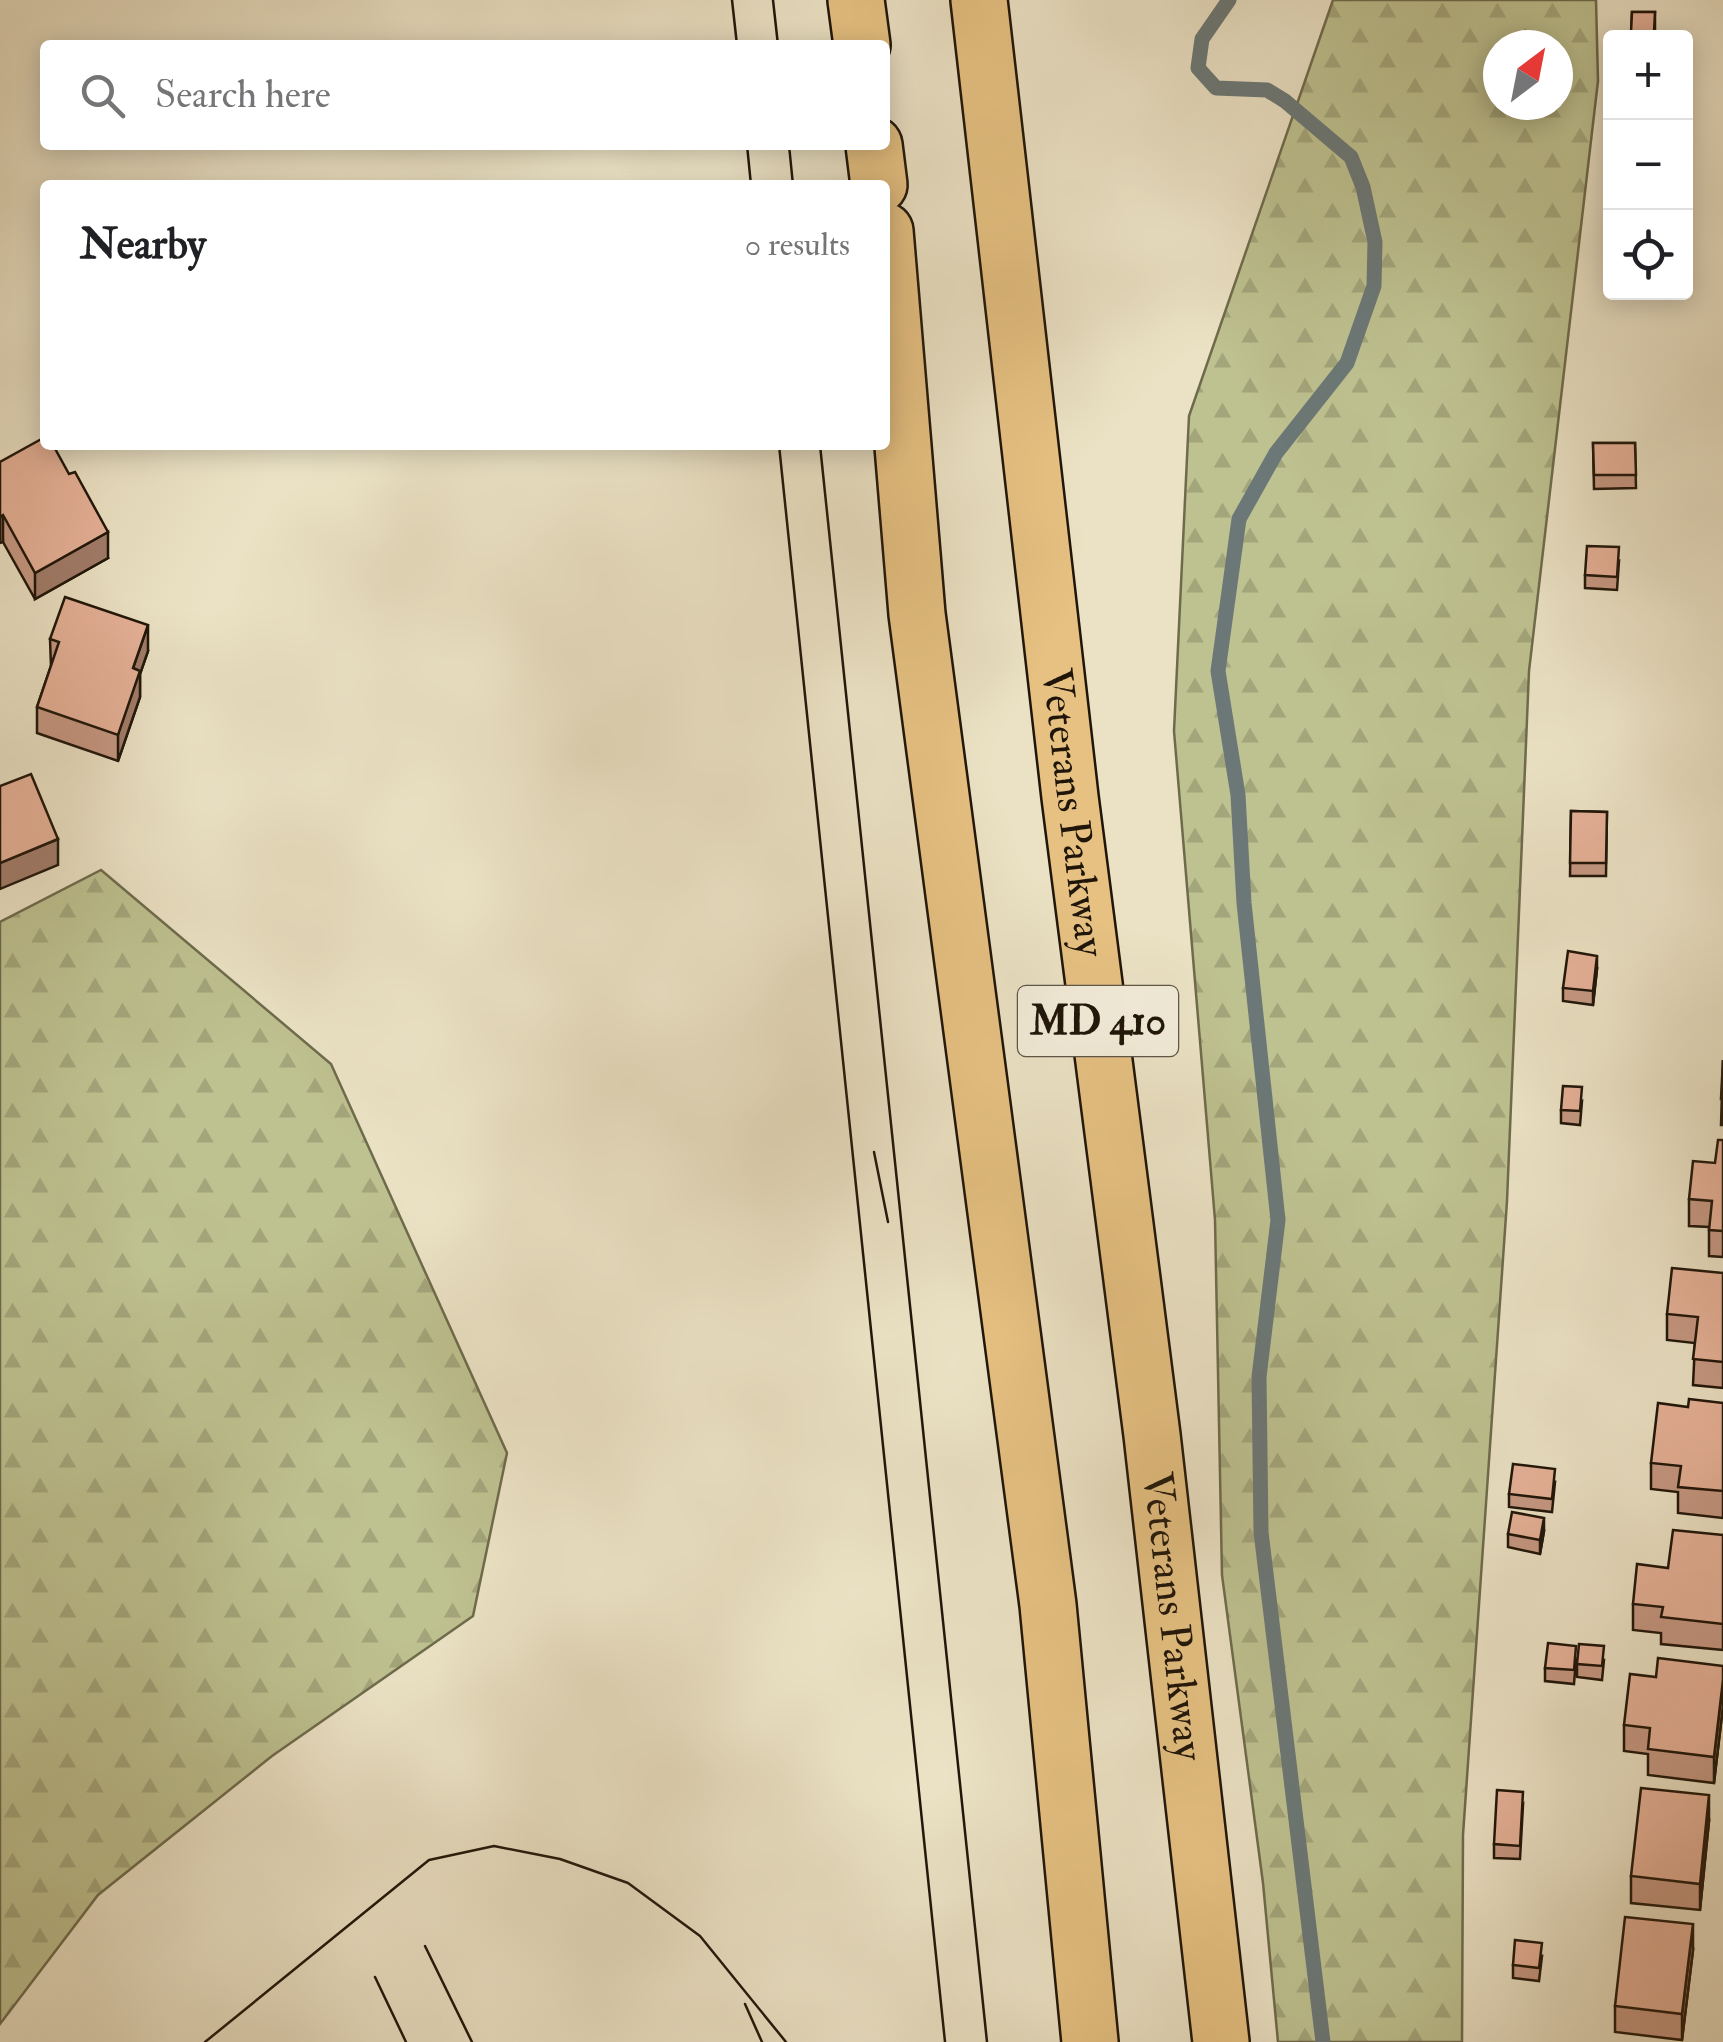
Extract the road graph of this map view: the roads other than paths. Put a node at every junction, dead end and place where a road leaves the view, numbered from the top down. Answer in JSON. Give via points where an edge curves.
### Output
{"nodes":[{"id":1,"x":856,"y":0,"type":"edge"},
{"id":2,"x":979,"y":0,"type":"edge"},
{"id":3,"x":861,"y":40,"type":"edge"},
{"id":4,"x":875,"y":150,"type":"edge"},
{"id":5,"x":878,"y":180,"type":"edge"},
{"id":6,"x":890,"y":290,"type":"edge"},
{"id":7,"x":1090,"y":2042,"type":"edge"},
{"id":8,"x":1221,"y":2042,"type":"edge"}],
"edges":[{"from":1,"to":3,"type":"main road"},
{"from":2,"to":8,"type":"main road","name":"Veterans Parkway","number":"MD 410"},
{"from":4,"to":5,"type":"main road"},
{"from":6,"to":7,"type":"main road","number":"MD 410","via":[[917,614],[1045,1585]]}]}
